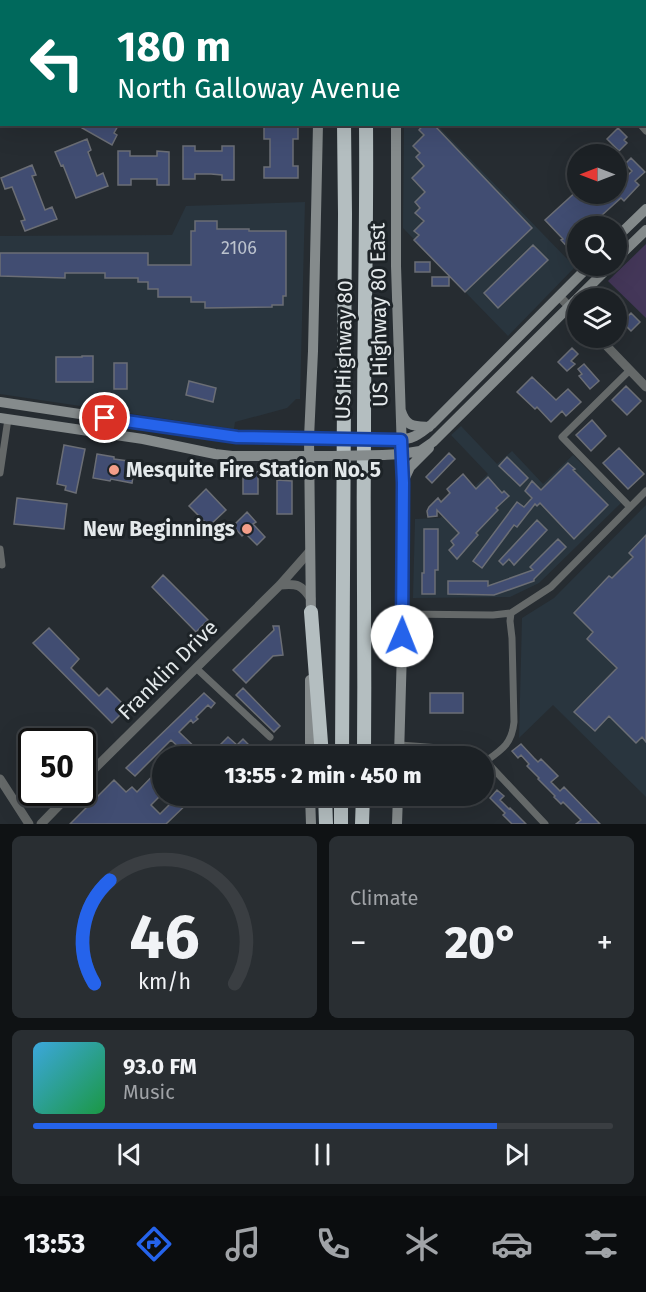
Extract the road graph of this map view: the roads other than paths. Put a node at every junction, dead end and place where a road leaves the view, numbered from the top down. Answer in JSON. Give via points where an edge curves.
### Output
{"nodes":[{"id":1,"x":318,"y":126,"type":"edge"},
{"id":2,"x":344,"y":126,"type":"edge"},
{"id":3,"x":366,"y":126,"type":"edge"},
{"id":4,"x":396,"y":126,"type":"edge"},
{"id":5,"x":646,"y":209,"type":"edge"},
{"id":6,"x":627,"y":227,"type":"edge"},
{"id":7,"x":646,"y":230,"type":"edge"},
{"id":8,"x":627,"y":248,"type":"edge"},
{"id":9,"x":579,"y":276,"type":"edge"},
{"id":10,"x":600,"y":276,"type":"edge"},
{"id":11,"x":587,"y":288,"type":"edge"},
{"id":12,"x":559,"y":296,"type":"junction"},
{"id":13,"x":567,"y":304,"type":"edge"},
{"id":14,"x":567,"y":308,"type":"edge"},
{"id":15,"x":609,"y":348,"type":"edge"},
{"id":16,"x":630,"y":370,"type":"junction"},
{"id":17,"x":482,"y":374,"type":"junction"},
{"id":18,"x":646,"y":387,"type":"edge"},
{"id":19,"x":5,"y":402,"type":"edge"},
{"id":20,"x":29,"y":406,"type":"junction"},
{"id":21,"x":400,"y":407,"type":"junction"},
{"id":22,"x":4,"y":418,"type":"edge"},
{"id":23,"x":27,"y":422,"type":"junction"},
{"id":24,"x":145,"y":424,"type":"junction"},
{"id":25,"x":429,"y":427,"type":"junction"},
{"id":26,"x":444,"y":432,"type":"junction"},
{"id":27,"x":309,"y":438,"type":"junction"},
{"id":28,"x":143,"y":439,"type":"junction"},
{"id":29,"x":401,"y":440,"type":"junction"},
{"id":30,"x":401,"y":454,"type":"junction"},
{"id":31,"x":309,"y":457,"type":"junction"},
{"id":32,"x":0,"y":473,"type":"edge"},
{"id":33,"x":403,"y":483,"type":"junction"},
{"id":34,"x":646,"y":491,"type":"edge"},
{"id":35,"x":630,"y":507,"type":"junction"},
{"id":36,"x":0,"y":549,"type":"edge"},
{"id":37,"x":310,"y":551,"type":"junction"},
{"id":38,"x":2,"y":565,"type":"dead end"},
{"id":39,"x":280,"y":585,"type":"junction"},
{"id":40,"x":311,"y":606,"type":"junction"},
{"id":41,"x":511,"y":613,"type":"junction"},
{"id":42,"x":403,"y":614,"type":"junction"},
{"id":43,"x":196,"y":668,"type":"junction"},
{"id":44,"x":270,"y":737,"type":"dead end"},
{"id":45,"x":310,"y":746,"type":"edge"},
{"id":46,"x":321,"y":746,"type":"edge"},
{"id":47,"x":342,"y":746,"type":"edge"},
{"id":48,"x":364,"y":746,"type":"edge"},
{"id":49,"x":399,"y":746,"type":"edge"},
{"id":50,"x":494,"y":753,"type":"edge"},
{"id":51,"x":96,"y":767,"type":"edge"},
{"id":52,"x":494,"y":769,"type":"edge"},
{"id":53,"x":1,"y":781,"type":"edge"},
{"id":54,"x":58,"y":806,"type":"edge"},
{"id":55,"x":310,"y":806,"type":"edge"},
{"id":56,"x":325,"y":806,"type":"edge"},
{"id":57,"x":341,"y":806,"type":"edge"},
{"id":58,"x":363,"y":806,"type":"edge"},
{"id":59,"x":398,"y":806,"type":"edge"},
{"id":60,"x":29,"y":824,"type":"edge"},
{"id":61,"x":41,"y":824,"type":"edge"},
{"id":62,"x":310,"y":824,"type":"edge"},
{"id":63,"x":326,"y":824,"type":"edge"},
{"id":64,"x":341,"y":824,"type":"edge"},
{"id":65,"x":362,"y":824,"type":"edge"},
{"id":66,"x":397,"y":824,"type":"edge"},
{"id":67,"x":545,"y":824,"type":"edge"}],
"edges":[{"from":1,"to":27,"type":"main road"},
{"from":2,"to":47,"type":"highway","name":"US Highway 80"},
{"from":3,"to":48,"type":"highway","name":"US Highway 80"},
{"from":4,"to":21,"type":"main road","name":"US Highway 80 East"},
{"from":5,"to":6,"type":"main road"},
{"from":7,"to":8,"type":"main road"},
{"from":9,"to":12,"type":"main road"},
{"from":10,"to":11,"type":"main road"},
{"from":12,"to":13,"type":"street"},
{"from":12,"to":17,"type":"main road"},
{"from":14,"to":26,"type":"main road"},
{"from":15,"to":16,"type":"street"},
{"from":16,"to":18,"type":"street"},
{"from":16,"to":35,"type":"street","via":[[562,437]]},
{"from":17,"to":25,"type":"main road"},
{"from":17,"to":26,"type":"main road","via":[[479,384],[450,416]]},
{"from":19,"to":20,"type":"main road"},
{"from":19,"to":22,"type":"main road"},
{"from":20,"to":23,"type":"main road"},
{"from":20,"to":24,"type":"main road"},
{"from":21,"to":25,"type":"main road","via":[[406,422]]},
{"from":21,"to":29,"type":"main road","name":"US Highway 80 East"},
{"from":22,"to":23,"type":"main road"},
{"from":22,"to":32,"type":"street"},
{"from":23,"to":28,"type":"main road"},
{"from":24,"to":27,"type":"main road","via":[[237,437]]},
{"from":24,"to":28,"type":"main road"},
{"from":25,"to":29,"type":"main road","via":[[416,437]]},
{"from":26,"to":30,"type":"main road","via":[[420,451]]},
{"from":26,"to":33,"type":"main road","via":[[410,467]]},
{"from":27,"to":29,"type":"main road","bridge":true},
{"from":27,"to":31,"type":"main road"},
{"from":28,"to":31,"type":"main road","via":[[232,456]]},
{"from":29,"to":30,"type":"main road","name":"US Highway 80 East"},
{"from":30,"to":31,"type":"main road","bridge":true},
{"from":30,"to":33,"type":"main road","name":"US Highway 80 East"},
{"from":31,"to":37,"type":"main road"},
{"from":33,"to":42,"type":"main road","name":"US Highway 80 East"},
{"from":34,"to":35,"type":"street"},
{"from":35,"to":41,"type":"street","via":[[551,587]]},
{"from":36,"to":38,"type":"street"},
{"from":37,"to":39,"type":"street","name":"Franklin Drive"},
{"from":37,"to":40,"type":"main road"},
{"from":39,"to":40,"type":"street","via":[[300,586]]},
{"from":39,"to":43,"type":"street","name":"Franklin Drive"},
{"from":40,"to":45,"type":"main road"},
{"from":40,"to":46,"type":"highway"},
{"from":41,"to":42,"type":"street"},
{"from":41,"to":50,"type":"street","via":[[513,731],[506,746]]},
{"from":42,"to":49,"type":"main road","name":"US Highway 80 East"},
{"from":43,"to":44,"type":"street"},
{"from":43,"to":51,"type":"street","name":"Franklin Drive"},
{"from":52,"to":67,"type":"street"},
{"from":53,"to":60,"type":"street"},
{"from":54,"to":61,"type":"street"},
{"from":55,"to":62,"type":"main road"},
{"from":56,"to":63,"type":"highway"},
{"from":57,"to":64,"type":"highway"},
{"from":58,"to":65,"type":"highway"},
{"from":59,"to":66,"type":"main road"}]}
